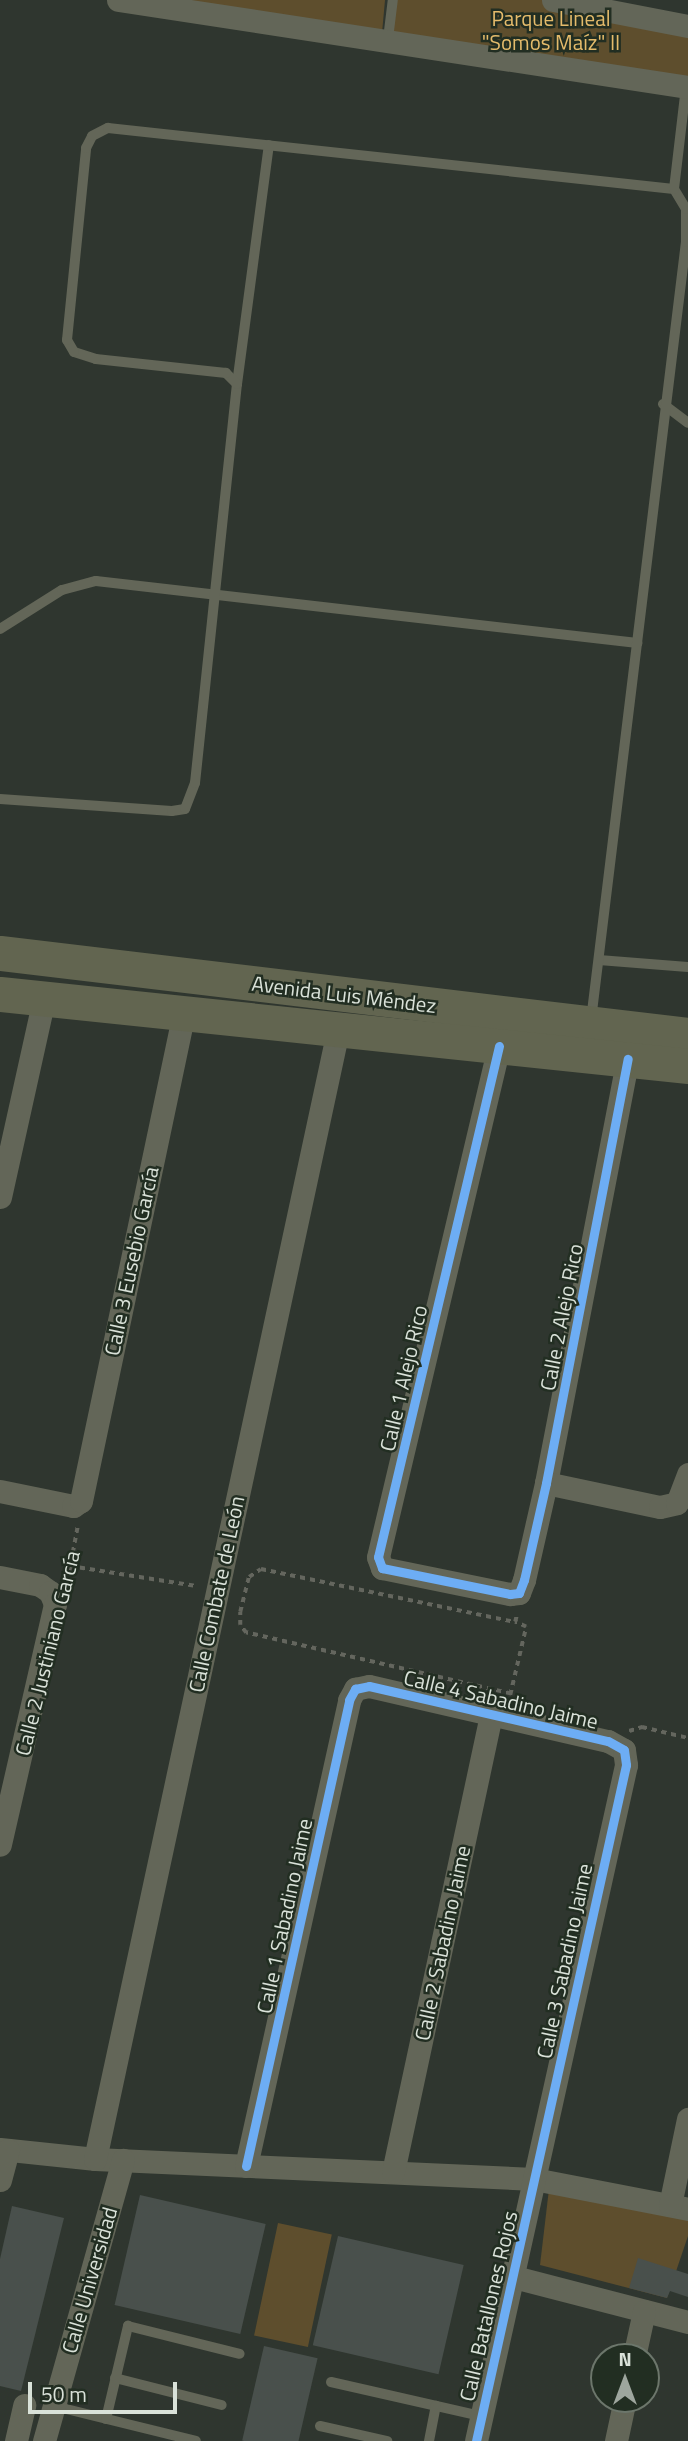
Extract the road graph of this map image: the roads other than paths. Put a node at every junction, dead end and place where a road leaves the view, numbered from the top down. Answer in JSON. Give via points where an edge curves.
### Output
{"nodes":[{"id":1,"x":118,"y":0,"type":"edge"},
{"id":2,"x":393,"y":0,"type":"edge"},
{"id":3,"x":553,"y":0,"type":"edge"},
{"id":4,"x":688,"y":26,"type":"edge"},
{"id":5,"x":387,"y":39,"type":"junction"},
{"id":6,"x":687,"y":87,"type":"edge"},
{"id":7,"x":269,"y":145,"type":"junction"},
{"id":8,"x":674,"y":189,"type":"junction"},
{"id":9,"x":237,"y":384,"type":"junction"},
{"id":10,"x":663,"y":404,"type":"junction"},
{"id":11,"x":688,"y":423,"type":"edge"},
{"id":12,"x":215,"y":595,"type":"junction"},
{"id":13,"x":0,"y":629,"type":"edge"},
{"id":14,"x":637,"y":643,"type":"junction"},
{"id":15,"x":0,"y":799,"type":"edge"},
{"id":16,"x":0,"y":953,"type":"edge"},
{"id":17,"x":599,"y":960,"type":"junction"},
{"id":18,"x":688,"y":967,"type":"edge"},
{"id":19,"x":0,"y":994,"type":"edge"},
{"id":20,"x":44,"y":998,"type":"junction"},
{"id":21,"x":184,"y":1013,"type":"junction"},
{"id":22,"x":590,"y":1023,"type":"junction"},
{"id":23,"x":338,"y":1030,"type":"junction"},
{"id":24,"x":688,"y":1035,"type":"edge"},
{"id":25,"x":499,"y":1046,"type":"junction"},
{"id":26,"x":628,"y":1059,"type":"junction"},
{"id":27,"x":688,"y":1066,"type":"edge"},
{"id":28,"x":0,"y":1197,"type":"edge"},
{"id":29,"x":688,"y":1474,"type":"edge"},
{"id":30,"x":546,"y":1483,"type":"junction"},
{"id":31,"x":0,"y":1491,"type":"edge"},
{"id":32,"x":0,"y":1577,"type":"edge"},
{"id":33,"x":524,"y":1580,"type":"joint"},
{"id":34,"x":369,"y":1686,"type":"joint"},
{"id":35,"x":498,"y":1717,"type":"junction"},
{"id":36,"x":624,"y":1750,"type":"joint"},
{"id":37,"x":0,"y":1845,"type":"edge"},
{"id":38,"x":688,"y":2119,"type":"edge"},
{"id":39,"x":4,"y":2150,"type":"edge"},
{"id":40,"x":95,"y":2159,"type":"junction"},
{"id":41,"x":124,"y":2160,"type":"junction"},
{"id":42,"x":246,"y":2166,"type":"junction"},
{"id":43,"x":393,"y":2172,"type":"junction"},
{"id":44,"x":534,"y":2179,"type":"junction"},
{"id":45,"x":0,"y":2180,"type":"edge"},
{"id":46,"x":679,"y":2207,"type":"edge"},
{"id":47,"x":514,"y":2277,"type":"junction"},
{"id":48,"x":644,"y":2311,"type":"junction"},
{"id":49,"x":688,"y":2322,"type":"edge"},
{"id":50,"x":637,"y":2343,"type":"edge"},
{"id":51,"x":240,"y":2354,"type":"dead end"},
{"id":52,"x":115,"y":2378,"type":"junction"},
{"id":53,"x":331,"y":2382,"type":"dead end"},
{"id":54,"x":24,"y":2405,"type":"dead end"},
{"id":55,"x":222,"y":2405,"type":"dead end"},
{"id":56,"x":54,"y":2406,"type":"junction"},
{"id":57,"x":436,"y":2406,"type":"junction"},
{"id":58,"x":622,"y":2413,"type":"edge"},
{"id":59,"x":481,"y":2416,"type":"junction"},
{"id":60,"x":106,"y":2419,"type":"junction"},
{"id":61,"x":320,"y":2426,"type":"dead end"},
{"id":62,"x":16,"y":2441,"type":"edge"},
{"id":63,"x":44,"y":2441,"type":"edge"},
{"id":64,"x":196,"y":2441,"type":"edge"},
{"id":65,"x":387,"y":2441,"type":"edge"},
{"id":66,"x":429,"y":2441,"type":"edge"},
{"id":67,"x":476,"y":2441,"type":"edge"},
{"id":68,"x":616,"y":2441,"type":"edge"}],
"edges":[{"from":1,"to":5,"type":"street"},
{"from":2,"to":5,"type":"lane"},
{"from":3,"to":4,"type":"street"},
{"from":5,"to":6,"type":"street"},
{"from":6,"to":8,"type":"lane"},
{"from":7,"to":8,"type":"lane"},
{"from":7,"to":9,"type":"lane"},
{"from":7,"to":9,"type":"lane","via":[[108,128],[92,136],[86,148],[67,340],[74,352],[96,359],[226,373]]},
{"from":8,"to":10,"type":"lane","via":[[686,209],[686,242]]},
{"from":9,"to":12,"type":"lane"},
{"from":10,"to":11,"type":"lane"},
{"from":10,"to":14,"type":"lane"},
{"from":12,"to":13,"type":"lane","via":[[96,581],[62,590]]},
{"from":12,"to":14,"type":"lane"},
{"from":12,"to":15,"type":"lane","via":[[195,783],[185,809]]},
{"from":14,"to":17,"type":"lane"},
{"from":16,"to":22,"type":"main road","name":"Avenida Luis Méndez"},
{"from":17,"to":18,"type":"lane"},
{"from":17,"to":22,"type":"lane"},
{"from":19,"to":20,"type":"main road","name":"Avenida Luis Méndez"},
{"from":20,"to":21,"type":"main road","name":"Avenida Luis Méndez"},
{"from":20,"to":28,"type":"street"},
{"from":21,"to":23,"type":"main road","name":"Avenida Luis Méndez"},
{"from":21,"to":31,"type":"street","name":"Calle 3 Eusebio García","via":[[77,1503]]},
{"from":22,"to":24,"type":"main road","name":"Avenida Luis Méndez"},
{"from":23,"to":25,"type":"main road","name":"Avenida Luis Méndez"},
{"from":23,"to":40,"type":"street","name":"Calle Combate de León"},
{"from":25,"to":26,"type":"main road","name":"Avenida Luis Méndez"},
{"from":25,"to":33,"type":"street","name":"Calle 1 Alejo Rico","via":[[378,1557],[382,1568],[510,1594],[519,1593]]},
{"from":26,"to":27,"type":"main road","name":"Avenida Luis Méndez"},
{"from":26,"to":30,"type":"street","name":"Calle 2 Alejo Rico"},
{"from":29,"to":30,"type":"street","via":[[677,1503],[660,1507]]},
{"from":30,"to":33,"type":"street","name":"Calle 2 Alejo Rico"},
{"from":32,"to":37,"type":"street","name":"Calle 2 Justiniano García","via":[[40,1585],[50,1592],[55,1604]]},
{"from":34,"to":35,"type":"street","name":"Calle 4 Sabadino Jaime"},
{"from":34,"to":42,"type":"street","name":"Calle 1 Sabadino Jaime","via":[[355,1689],[349,1700]]},
{"from":35,"to":36,"type":"street","name":"Calle 4 Sabadino Jaime","via":[[608,1741]]},
{"from":35,"to":43,"type":"street","name":"Calle 2 Sabadino Jaime"},
{"from":36,"to":44,"type":"street","name":"Calle 3 Sabadino Jaime","via":[[626,1765]]},
{"from":38,"to":46,"type":"street"},
{"from":39,"to":40,"type":"street"},
{"from":39,"to":45,"type":"street"},
{"from":40,"to":41,"type":"street"},
{"from":41,"to":42,"type":"street"},
{"from":41,"to":56,"type":"street","name":"Calle Universidad"},
{"from":42,"to":43,"type":"street"},
{"from":43,"to":44,"type":"street"},
{"from":44,"to":46,"type":"street"},
{"from":44,"to":47,"type":"street","name":"Calle Batallones Rojos"},
{"from":47,"to":48,"type":"street"},
{"from":47,"to":59,"type":"street","name":"Calle Batallones Rojos"},
{"from":48,"to":49,"type":"street"},
{"from":48,"to":50,"type":"street"},
{"from":51,"to":52,"type":"lane","via":[[128,2326]]},
{"from":52,"to":55,"type":"lane"},
{"from":52,"to":60,"type":"lane"},
{"from":53,"to":57,"type":"lane"},
{"from":54,"to":62,"type":"street"},
{"from":56,"to":60,"type":"lane"},
{"from":56,"to":63,"type":"street","name":"Calle Universidad"},
{"from":57,"to":59,"type":"lane"},
{"from":57,"to":66,"type":"lane"},
{"from":58,"to":68,"type":"street"},
{"from":59,"to":67,"type":"street","name":"Calle Batallones Rojos"},
{"from":60,"to":64,"type":"lane"},
{"from":61,"to":65,"type":"lane"}]}
